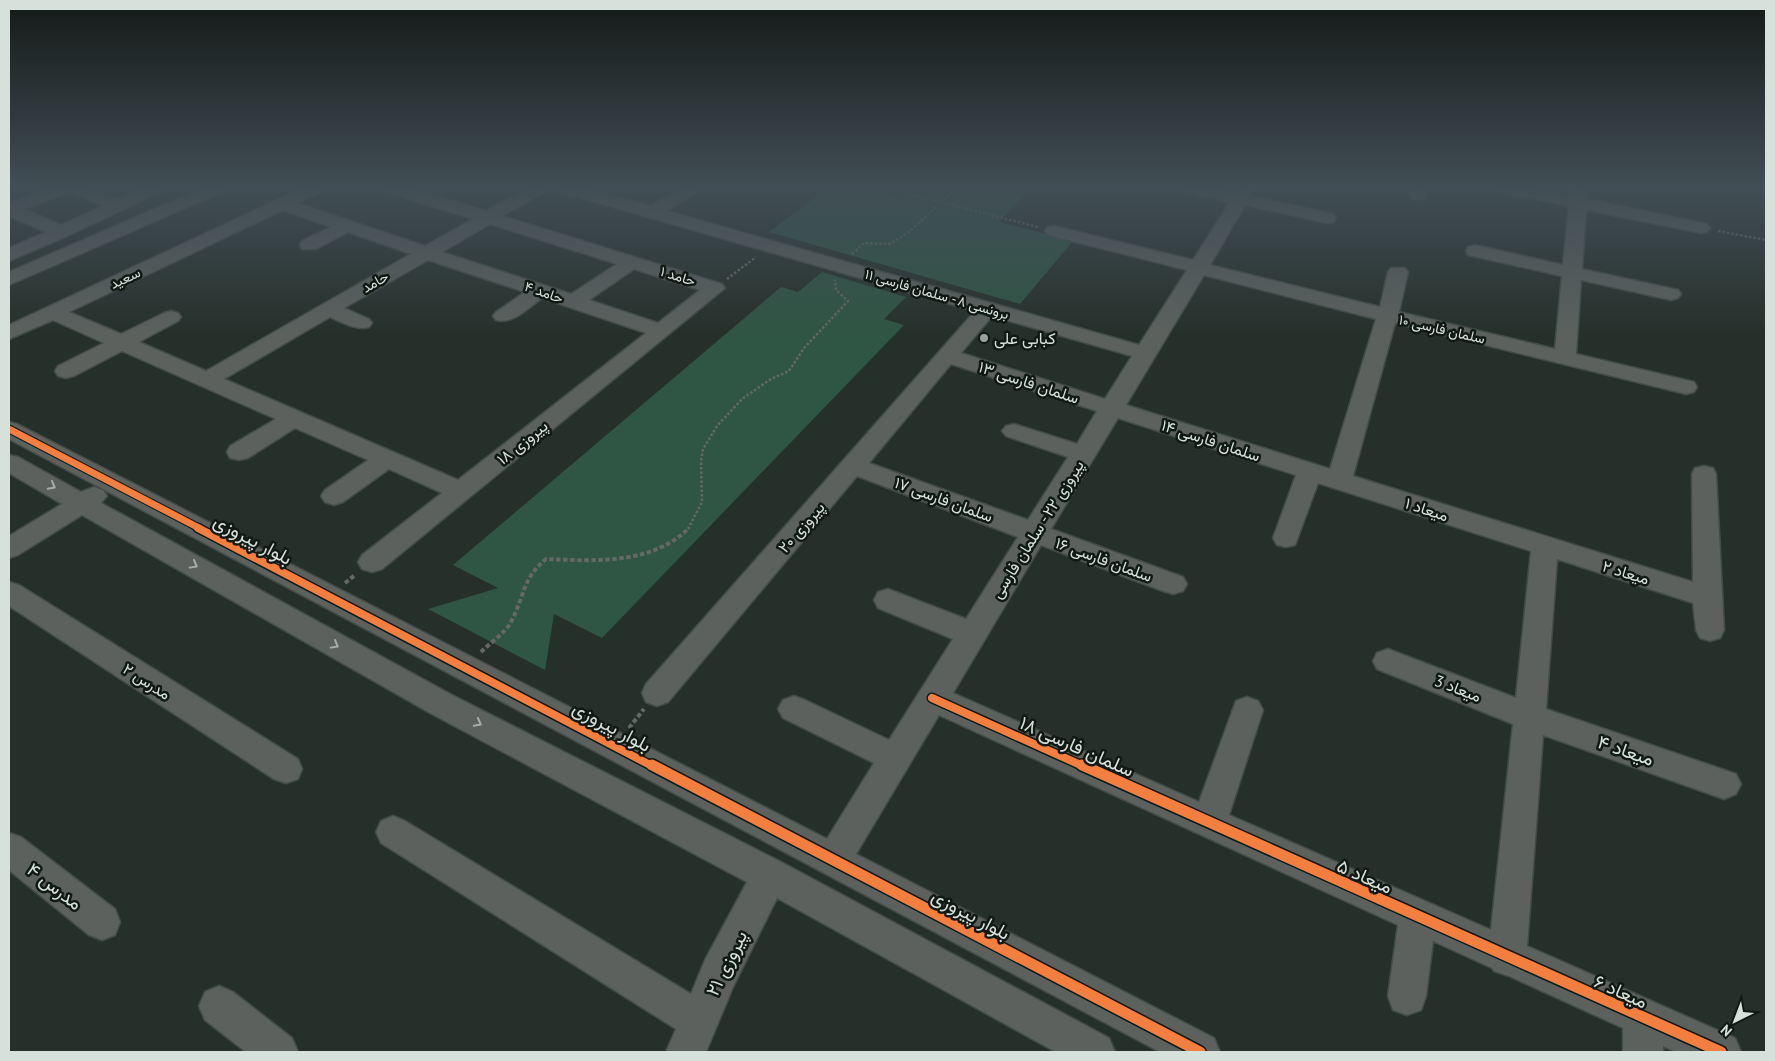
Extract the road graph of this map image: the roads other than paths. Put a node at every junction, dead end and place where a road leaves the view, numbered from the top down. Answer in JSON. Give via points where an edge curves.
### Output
{"nodes":[{"id":1,"x":55,"y":235,"type":"edge"},
{"id":2,"x":84,"y":235,"type":"edge"},
{"id":3,"x":110,"y":235,"type":"edge"},
{"id":4,"x":216,"y":235,"type":"edge"},
{"id":5,"x":329,"y":235,"type":"edge"},
{"id":6,"x":371,"y":235,"type":"edge"},
{"id":7,"x":458,"y":235,"type":"edge"},
{"id":8,"x":544,"y":235,"type":"edge"},
{"id":9,"x":731,"y":235,"type":"edge"},
{"id":10,"x":1068,"y":235,"type":"edge"},
{"id":11,"x":1219,"y":235,"type":"edge"},
{"id":12,"x":1575,"y":235,"type":"edge"},
{"id":13,"x":309,"y":245,"type":"dead end"},
{"id":14,"x":1475,"y":251,"type":"dead end"},
{"id":15,"x":426,"y":253,"type":"junction"},
{"id":16,"x":9,"y":255,"type":"edge"},
{"id":17,"x":632,"y":262,"type":"junction"},
{"id":18,"x":9,"y":267,"type":"edge"},
{"id":19,"x":1199,"y":267,"type":"junction"},
{"id":20,"x":1398,"y":272,"type":"dead end"},
{"id":21,"x":1572,"y":273,"type":"junction"},
{"id":22,"x":9,"y":279,"type":"edge"},
{"id":23,"x":716,"y":288,"type":"joint"},
{"id":24,"x":539,"y":290,"type":"junction"},
{"id":25,"x":1671,"y":294,"type":"dead end"},
{"id":26,"x":573,"y":302,"type":"junction"},
{"id":27,"x":988,"y":308,"type":"junction"},
{"id":28,"x":328,"y":309,"type":"junction"},
{"id":29,"x":52,"y":312,"type":"junction"},
{"id":30,"x":1386,"y":315,"type":"junction"},
{"id":31,"x":503,"y":316,"type":"dead end"},
{"id":32,"x":171,"y":317,"type":"dead end"},
{"id":33,"x":362,"y":323,"type":"dead end"},
{"id":34,"x":661,"y":331,"type":"junction"},
{"id":35,"x":9,"y":333,"type":"edge"},
{"id":36,"x":121,"y":342,"type":"junction"},
{"id":37,"x":1535,"y":351,"type":"junction"},
{"id":38,"x":1145,"y":353,"type":"junction"},
{"id":39,"x":946,"y":356,"type":"junction"},
{"id":40,"x":1565,"y":358,"type":"junction"},
{"id":41,"x":66,"y":371,"type":"dead end"},
{"id":42,"x":1532,"y":374,"type":"dead end"},
{"id":43,"x":206,"y":380,"type":"junction"},
{"id":44,"x":1686,"y":387,"type":"dead end"},
{"id":45,"x":1111,"y":408,"type":"junction"},
{"id":46,"x":294,"y":418,"type":"junction"},
{"id":47,"x":9,"y":429,"type":"edge"},
{"id":48,"x":1014,"y":431,"type":"dead end"},
{"id":49,"x":239,"y":452,"type":"dead end"},
{"id":50,"x":1083,"y":454,"type":"junction"},
{"id":51,"x":387,"y":459,"type":"junction"},
{"id":52,"x":9,"y":463,"type":"edge"},
{"id":53,"x":854,"y":466,"type":"junction"},
{"id":54,"x":1310,"y":471,"type":"junction"},
{"id":55,"x":1704,"y":474,"type":"dead end"},
{"id":56,"x":1339,"y":480,"type":"junction"},
{"id":57,"x":114,"y":484,"type":"junction"},
{"id":58,"x":460,"y":491,"type":"junction"},
{"id":59,"x":334,"y":496,"type":"dead end"},
{"id":60,"x":83,"y":503,"type":"junction"},
{"id":61,"x":1034,"y":533,"type":"junction"},
{"id":62,"x":1286,"y":538,"type":"dead end"},
{"id":63,"x":1545,"y":546,"type":"junction"},
{"id":64,"x":9,"y":548,"type":"edge"},
{"id":65,"x":372,"y":562,"type":"road end"},
{"id":66,"x":1174,"y":584,"type":"dead end"},
{"id":67,"x":9,"y":592,"type":"edge"},
{"id":68,"x":1707,"y":597,"type":"junction"},
{"id":69,"x":888,"y":600,"type":"dead end"},
{"id":70,"x":1710,"y":630,"type":"dead end"},
{"id":71,"x":972,"y":634,"type":"junction"},
{"id":72,"x":1388,"y":661,"type":"dead end"},
{"id":73,"x":657,"y":693,"type":"road end"},
{"id":74,"x":932,"y":698,"type":"junction"},
{"id":75,"x":794,"y":709,"type":"dead end"},
{"id":76,"x":1247,"y":710,"type":"dead end"},
{"id":77,"x":1528,"y":716,"type":"junction"},
{"id":78,"x":895,"y":758,"type":"junction"},
{"id":79,"x":286,"y":769,"type":"dead end"},
{"id":80,"x":1724,"y":784,"type":"dead end"},
{"id":81,"x":1209,"y":823,"type":"junction"},
{"id":82,"x":393,"y":832,"type":"dead end"},
{"id":83,"x":9,"y":849,"type":"edge"},
{"id":84,"x":833,"y":860,"type":"junction"},
{"id":85,"x":770,"y":876,"type":"junction"},
{"id":86,"x":1417,"y":917,"type":"junction"},
{"id":87,"x":102,"y":922,"type":"dead end"},
{"id":88,"x":1507,"y":958,"type":"junction"},
{"id":89,"x":1407,"y":996,"type":"dead end"},
{"id":90,"x":219,"y":1006,"type":"dead end"},
{"id":91,"x":1643,"y":1035,"type":"edge"},
{"id":92,"x":692,"y":1037,"type":"edge"},
{"id":93,"x":278,"y":1052,"type":"edge"},
{"id":94,"x":1095,"y":1052,"type":"edge"},
{"id":95,"x":1200,"y":1052,"type":"edge"},
{"id":96,"x":1721,"y":1052,"type":"edge"}],
"edges":[{"from":1,"to":16,"type":"street"},
{"from":2,"to":18,"type":"street"},
{"from":3,"to":22,"type":"street"},
{"from":4,"to":29,"type":"street","name":"سعید"},
{"from":5,"to":13,"type":"street"},
{"from":6,"to":15,"type":"street","name":"حامد ۴"},
{"from":7,"to":15,"type":"street","name":"حامد"},
{"from":8,"to":17,"type":"street","name":"حامد ۱"},
{"from":9,"to":27,"type":"street","name":"برونسی ۸ - سلمان فارسی ۱۱"},
{"from":10,"to":19,"type":"street","name":"سلمان فارسی ۱۰"},
{"from":11,"to":19,"type":"street","name":"پیروزی ۲۲ - سلمان فارسی"},
{"from":12,"to":21,"type":"street"},
{"from":14,"to":21,"type":"street"},
{"from":15,"to":24,"type":"street","name":"حامد ۴"},
{"from":15,"to":28,"type":"street","name":"حامد"},
{"from":17,"to":23,"type":"street","name":"حامد ۱"},
{"from":17,"to":26,"type":"street"},
{"from":19,"to":30,"type":"street","name":"سلمان فارسی ۱۰"},
{"from":19,"to":38,"type":"street","name":"پیروزی ۲۲ - سلمان فارسی"},
{"from":20,"to":30,"type":"street"},
{"from":21,"to":25,"type":"street"},
{"from":21,"to":40,"type":"street"},
{"from":23,"to":34,"type":"street","name":"پیروزی ۱۸"},
{"from":24,"to":26,"type":"street","name":"حامد ۴"},
{"from":24,"to":31,"type":"street"},
{"from":26,"to":34,"type":"street","name":"حامد ۴"},
{"from":27,"to":38,"type":"street","name":"برونسی ۸ - سلمان فارسی ۱۱"},
{"from":27,"to":39,"type":"street","name":"پیروزی ۲۰"},
{"from":28,"to":33,"type":"street"},
{"from":28,"to":43,"type":"street","name":"حامد"},
{"from":29,"to":35,"type":"street","name":"سعید"},
{"from":29,"to":36,"type":"street"},
{"from":30,"to":37,"type":"street","name":"سلمان فارسی ۱۰"},
{"from":30,"to":56,"type":"street"},
{"from":32,"to":36,"type":"street"},
{"from":34,"to":58,"type":"street","name":"پیروزی ۱۸"},
{"from":36,"to":41,"type":"street"},
{"from":36,"to":43,"type":"street"},
{"from":37,"to":40,"type":"street","name":"سلمان فارسی ۱۰"},
{"from":37,"to":42,"type":"street"},
{"from":38,"to":45,"type":"street","name":"پیروزی ۲۲ - سلمان فارسی"},
{"from":39,"to":45,"type":"street","name":"سلمان فارسی ۱۳"},
{"from":39,"to":53,"type":"street","name":"پیروزی ۲۰"},
{"from":40,"to":44,"type":"street","name":"سلمان فارسی ۱۰"},
{"from":43,"to":46,"type":"street"},
{"from":45,"to":50,"type":"street","name":"پیروزی ۲۲ - سلمان فارسی"},
{"from":45,"to":54,"type":"street","name":"سلمان فارسی ۱۴"},
{"from":46,"to":49,"type":"street"},
{"from":46,"to":51,"type":"street"},
{"from":47,"to":57,"type":"street","name":"بلوار پیروزی"},
{"from":48,"to":50,"type":"street"},
{"from":50,"to":61,"type":"street","name":"پیروزی ۲۲ - سلمان فارسی"},
{"from":51,"to":58,"type":"street"},
{"from":51,"to":59,"type":"street"},
{"from":52,"to":60,"type":"street","one_way":true},
{"from":53,"to":61,"type":"street","name":"سلمان فارسی ۱۷"},
{"from":53,"to":73,"type":"street","name":"پیروزی ۲۰"},
{"from":54,"to":56,"type":"street","name":"میعاد ۱"},
{"from":54,"to":62,"type":"street"},
{"from":55,"to":68,"type":"street"},
{"from":56,"to":63,"type":"street","name":"میعاد ۱"},
{"from":57,"to":60,"type":"street"},
{"from":57,"to":84,"type":"street","name":"بلوار پیروزی"},
{"from":58,"to":65,"type":"street","name":"پیروزی ۱۸"},
{"from":60,"to":64,"type":"street"},
{"from":60,"to":85,"type":"street","one_way":true,"via":[[441,704]]},
{"from":61,"to":66,"type":"street","name":"سلمان فارسی ۱۶"},
{"from":61,"to":71,"type":"street","name":"پیروزی ۲۲ - سلمان فارسی"},
{"from":63,"to":68,"type":"street","name":"میعاد ۲"},
{"from":63,"to":77,"type":"street"},
{"from":67,"to":79,"type":"street","name":"مدرس ۲"},
{"from":68,"to":70,"type":"street"},
{"from":69,"to":71,"type":"street"},
{"from":71,"to":74,"type":"street","name":"پیروزی ۲۲ - سلمان فارسی"},
{"from":72,"to":77,"type":"street","name":"میعاد 3"},
{"from":74,"to":78,"type":"street","name":"پیروزی ۲۲ - سلمان فارسی"},
{"from":74,"to":81,"type":"street","name":"سلمان فارسی ۱۸"},
{"from":75,"to":78,"type":"street"},
{"from":76,"to":81,"type":"street"},
{"from":77,"to":80,"type":"street","name":"میعاد ۴"},
{"from":77,"to":88,"type":"street"},
{"from":78,"to":84,"type":"street","name":"پیروزی ۲۲ - سلمان فارسی"},
{"from":81,"to":86,"type":"street","name":"میعاد ۵"},
{"from":82,"to":92,"type":"street"},
{"from":83,"to":87,"type":"street","name":"مدرس ۴"},
{"from":84,"to":95,"type":"street","name":"بلوار پیروزی"},
{"from":85,"to":92,"type":"street","name":"پیروزی ۲۱","via":[[719,974]]},
{"from":85,"to":94,"type":"street"},
{"from":86,"to":88,"type":"street","name":"میعاد ۵"},
{"from":86,"to":89,"type":"street"},
{"from":88,"to":91,"type":"street","name":"میعاد ۶"},
{"from":90,"to":93,"type":"street"},
{"from":91,"to":96,"type":"street","name":"میعاد ۶"}]}
